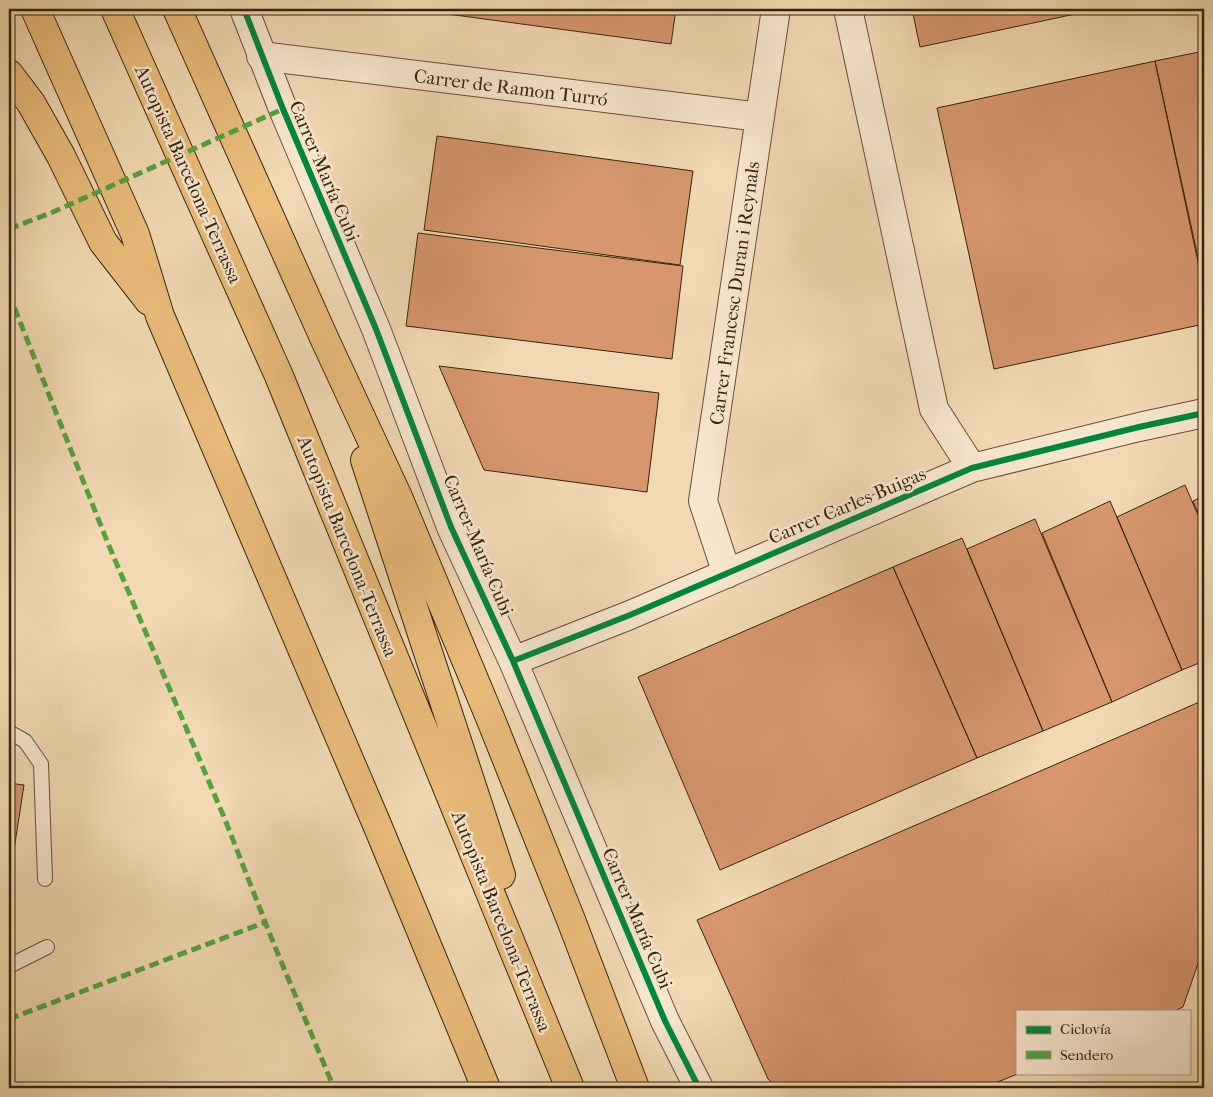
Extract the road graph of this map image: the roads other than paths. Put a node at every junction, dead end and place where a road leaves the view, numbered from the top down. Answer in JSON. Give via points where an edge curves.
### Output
{"nodes":[{"id":1,"x":35,"y":9,"type":"edge"},
{"id":2,"x":115,"y":9,"type":"edge"},
{"id":3,"x":177,"y":9,"type":"edge"},
{"id":4,"x":244,"y":9,"type":"edge"},
{"id":5,"x":776,"y":9,"type":"edge"},
{"id":6,"x":848,"y":9,"type":"edge"},
{"id":7,"x":261,"y":56,"type":"junction"},
{"id":8,"x":9,"y":74,"type":"edge"},
{"id":9,"x":760,"y":117,"type":"junction"},
{"id":10,"x":160,"y":316,"type":"junction"},
{"id":11,"x":325,"y":340,"type":"junction"},
{"id":12,"x":1204,"y":413,"type":"edge"},
{"id":13,"x":972,"y":468,"type":"junction"},
{"id":14,"x":727,"y":574,"type":"junction"},
{"id":15,"x":513,"y":661,"type":"junction"},
{"id":16,"x":9,"y":732,"type":"edge"},
{"id":17,"x":45,"y":879,"type":"dead end"},
{"id":18,"x":46,"y":947,"type":"dead end"},
{"id":19,"x":9,"y":966,"type":"edge"},
{"id":20,"x":486,"y":1088,"type":"edge"},
{"id":21,"x":571,"y":1088,"type":"edge"},
{"id":22,"x":635,"y":1088,"type":"edge"},
{"id":23,"x":699,"y":1088,"type":"edge"}],
"edges":[{"from":1,"to":10,"type":"highway","via":[[134,234]]},
{"from":2,"to":21,"type":"highway","name":"Autopista Barcelona-Terrassa","via":[[279,376]]},
{"from":3,"to":11,"type":"highway"},
{"from":4,"to":7,"type":"street","name":"Carrer María Cubi"},
{"from":5,"to":9,"type":"street","name":"Carrer Francesc Duran i Reynals"},
{"from":6,"to":13,"type":"street","via":[[934,409]]},
{"from":7,"to":9,"type":"street","name":"Carrer de Ramon Turró"},
{"from":7,"to":15,"type":"street","name":"Carrer María Cubi","via":[[376,329],[451,527]]},
{"from":8,"to":10,"type":"highway","via":[[31,103],[62,156],[104,242]]},
{"from":9,"to":14,"type":"street","name":"Carrer Francesc Duran i Reynals","via":[[703,501]]},
{"from":10,"to":20,"type":"highway"},
{"from":11,"to":21,"type":"highway"},
{"from":11,"to":22,"type":"highway","via":[[398,497],[491,720]]},
{"from":12,"to":13,"type":"street","name":"Carrer Carles Buigas"},
{"from":13,"to":14,"type":"street","name":"Carrer Carles Buigas"},
{"from":14,"to":15,"type":"street","name":"Carrer Carles Buigas"},
{"from":15,"to":23,"type":"street","name":"Carrer María Cubi","via":[[665,1021]]},
{"from":16,"to":17,"type":"lane","via":[[25,741],[41,764]]},
{"from":18,"to":19,"type":"lane"}]}
